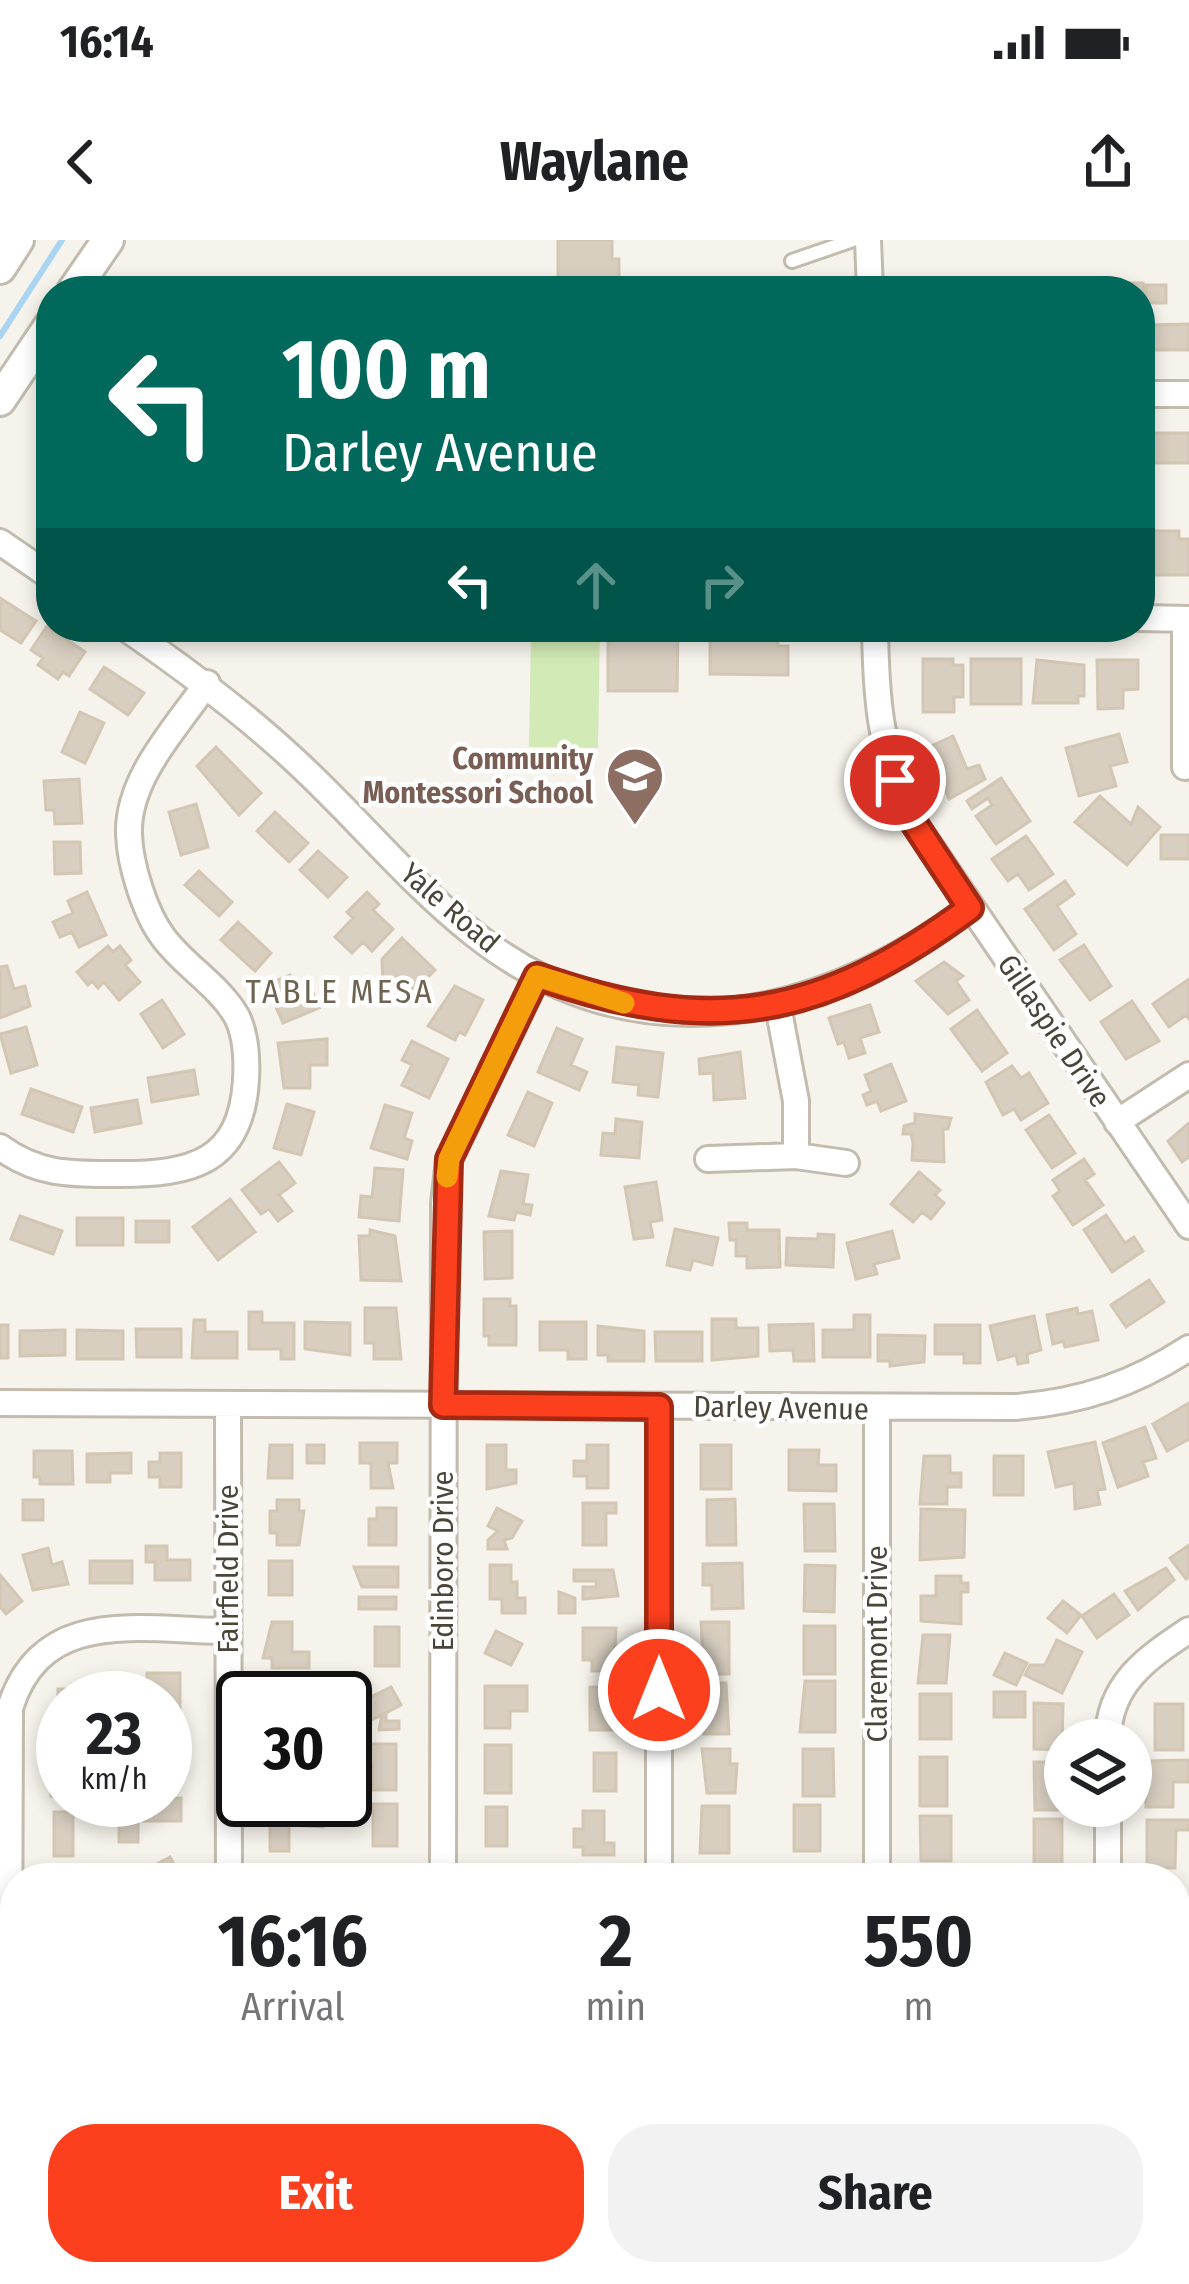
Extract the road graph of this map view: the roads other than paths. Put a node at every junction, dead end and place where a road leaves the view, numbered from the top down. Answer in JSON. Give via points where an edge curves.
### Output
{"nodes":[{"id":1,"x":18,"y":240,"type":"edge"},
{"id":2,"x":108,"y":240,"type":"edge"},
{"id":3,"x":853,"y":240,"type":"edge"},
{"id":4,"x":868,"y":240,"type":"edge"},
{"id":5,"x":792,"y":261,"type":"dead end"},
{"id":6,"x":0,"y":268,"type":"edge"},
{"id":7,"x":83,"y":276,"type":"edge"},
{"id":8,"x":869,"y":276,"type":"edge"},
{"id":9,"x":36,"y":346,"type":"edge"},
{"id":10,"x":1155,"y":394,"type":"edge"},
{"id":11,"x":1189,"y":394,"type":"edge"},
{"id":12,"x":0,"y":400,"type":"edge"},
{"id":13,"x":0,"y":542,"type":"edge"},
{"id":14,"x":36,"y":567,"type":"edge"},
{"id":15,"x":1155,"y":618,"type":"edge"},
{"id":16,"x":1187,"y":619,"type":"edge"},
{"id":17,"x":148,"y":642,"type":"edge"},
{"id":18,"x":875,"y":642,"type":"edge"},
{"id":19,"x":207,"y":683,"type":"junction"},
{"id":20,"x":1185,"y":767,"type":"dead end"},
{"id":21,"x":970,"y":908,"type":"junction"},
{"id":22,"x":537,"y":976,"type":"junction"},
{"id":23,"x":778,"y":1006,"type":"junction"},
{"id":24,"x":1189,"y":1075,"type":"edge"},
{"id":25,"x":1117,"y":1122,"type":"junction"},
{"id":26,"x":0,"y":1147,"type":"edge"},
{"id":27,"x":796,"y":1156,"type":"junction"},
{"id":28,"x":708,"y":1160,"type":"dead end"},
{"id":29,"x":846,"y":1163,"type":"dead end"},
{"id":30,"x":1189,"y":1226,"type":"edge"},
{"id":31,"x":1189,"y":1348,"type":"edge"},
{"id":32,"x":0,"y":1403,"type":"edge"},
{"id":33,"x":228,"y":1405,"type":"junction"},
{"id":34,"x":443,"y":1405,"type":"junction"},
{"id":35,"x":659,"y":1407,"type":"junction"},
{"id":36,"x":877,"y":1409,"type":"junction"},
{"id":37,"x":1189,"y":1630,"type":"edge"},
{"id":38,"x":228,"y":1631,"type":"junction"},
{"id":39,"x":1112,"y":1719,"type":"edge"},
{"id":40,"x":1108,"y":1827,"type":"edge"},
{"id":41,"x":9,"y":1863,"type":"edge"},
{"id":42,"x":229,"y":1863,"type":"edge"},
{"id":43,"x":443,"y":1863,"type":"edge"},
{"id":44,"x":659,"y":1863,"type":"edge"},
{"id":45,"x":877,"y":1863,"type":"edge"},
{"id":46,"x":1108,"y":1863,"type":"edge"}],
"edges":[{"from":1,"to":6,"type":"street"},
{"from":2,"to":7,"type":"street"},
{"from":3,"to":5,"type":"lane"},
{"from":4,"to":8,"type":"street"},
{"from":9,"to":12,"type":"street"},
{"from":10,"to":11,"type":"street"},
{"from":13,"to":14,"type":"street"},
{"from":15,"to":16,"type":"street"},
{"from":16,"to":20,"type":"street"},
{"from":17,"to":19,"type":"street","name":"Yale Road"},
{"from":18,"to":21,"type":"street","name":"Gillaspie Drive","via":[[884,756],[908,814]]},
{"from":19,"to":22,"type":"street","name":"Yale Road","via":[[474,934]]},
{"from":19,"to":26,"type":"street","via":[[140,782],[129,838],[163,938],[240,1025],[247,1061],[235,1130],[198,1166],[174,1174],[40,1171]]},
{"from":21,"to":23,"type":"street","name":"Yale Road","via":[[886,964]]},
{"from":21,"to":25,"type":"street","name":"Gillaspie Drive"},
{"from":22,"to":23,"type":"street","name":"Yale Road","via":[[666,1011]]},
{"from":22,"to":34,"type":"street","name":"Edinboro Drive","via":[[449,1159]]},
{"from":23,"to":27,"type":"street","via":[[796,1101]]},
{"from":24,"to":25,"type":"street"},
{"from":25,"to":30,"type":"street","name":"Gillaspie Drive"},
{"from":27,"to":28,"type":"street"},
{"from":27,"to":29,"type":"street"},
{"from":31,"to":36,"type":"street","name":"Darley Avenue","via":[[1088,1397]]},
{"from":32,"to":33,"type":"street","name":"Darley Avenue"},
{"from":33,"to":34,"type":"street","name":"Darley Avenue"},
{"from":33,"to":38,"type":"street","name":"Fairfield Drive"},
{"from":34,"to":35,"type":"street","name":"Darley Avenue"},
{"from":34,"to":43,"type":"street","name":"Edinboro Drive"},
{"from":35,"to":36,"type":"street","name":"Darley Avenue"},
{"from":35,"to":44,"type":"street"},
{"from":36,"to":45,"type":"street","name":"Claremont Drive"},
{"from":37,"to":39,"type":"street","via":[[1135,1669]]},
{"from":38,"to":41,"type":"street","via":[[87,1631],[36,1656],[10,1708]]},
{"from":38,"to":42,"type":"street","name":"Fairfield Drive"},
{"from":40,"to":46,"type":"street"}]}
